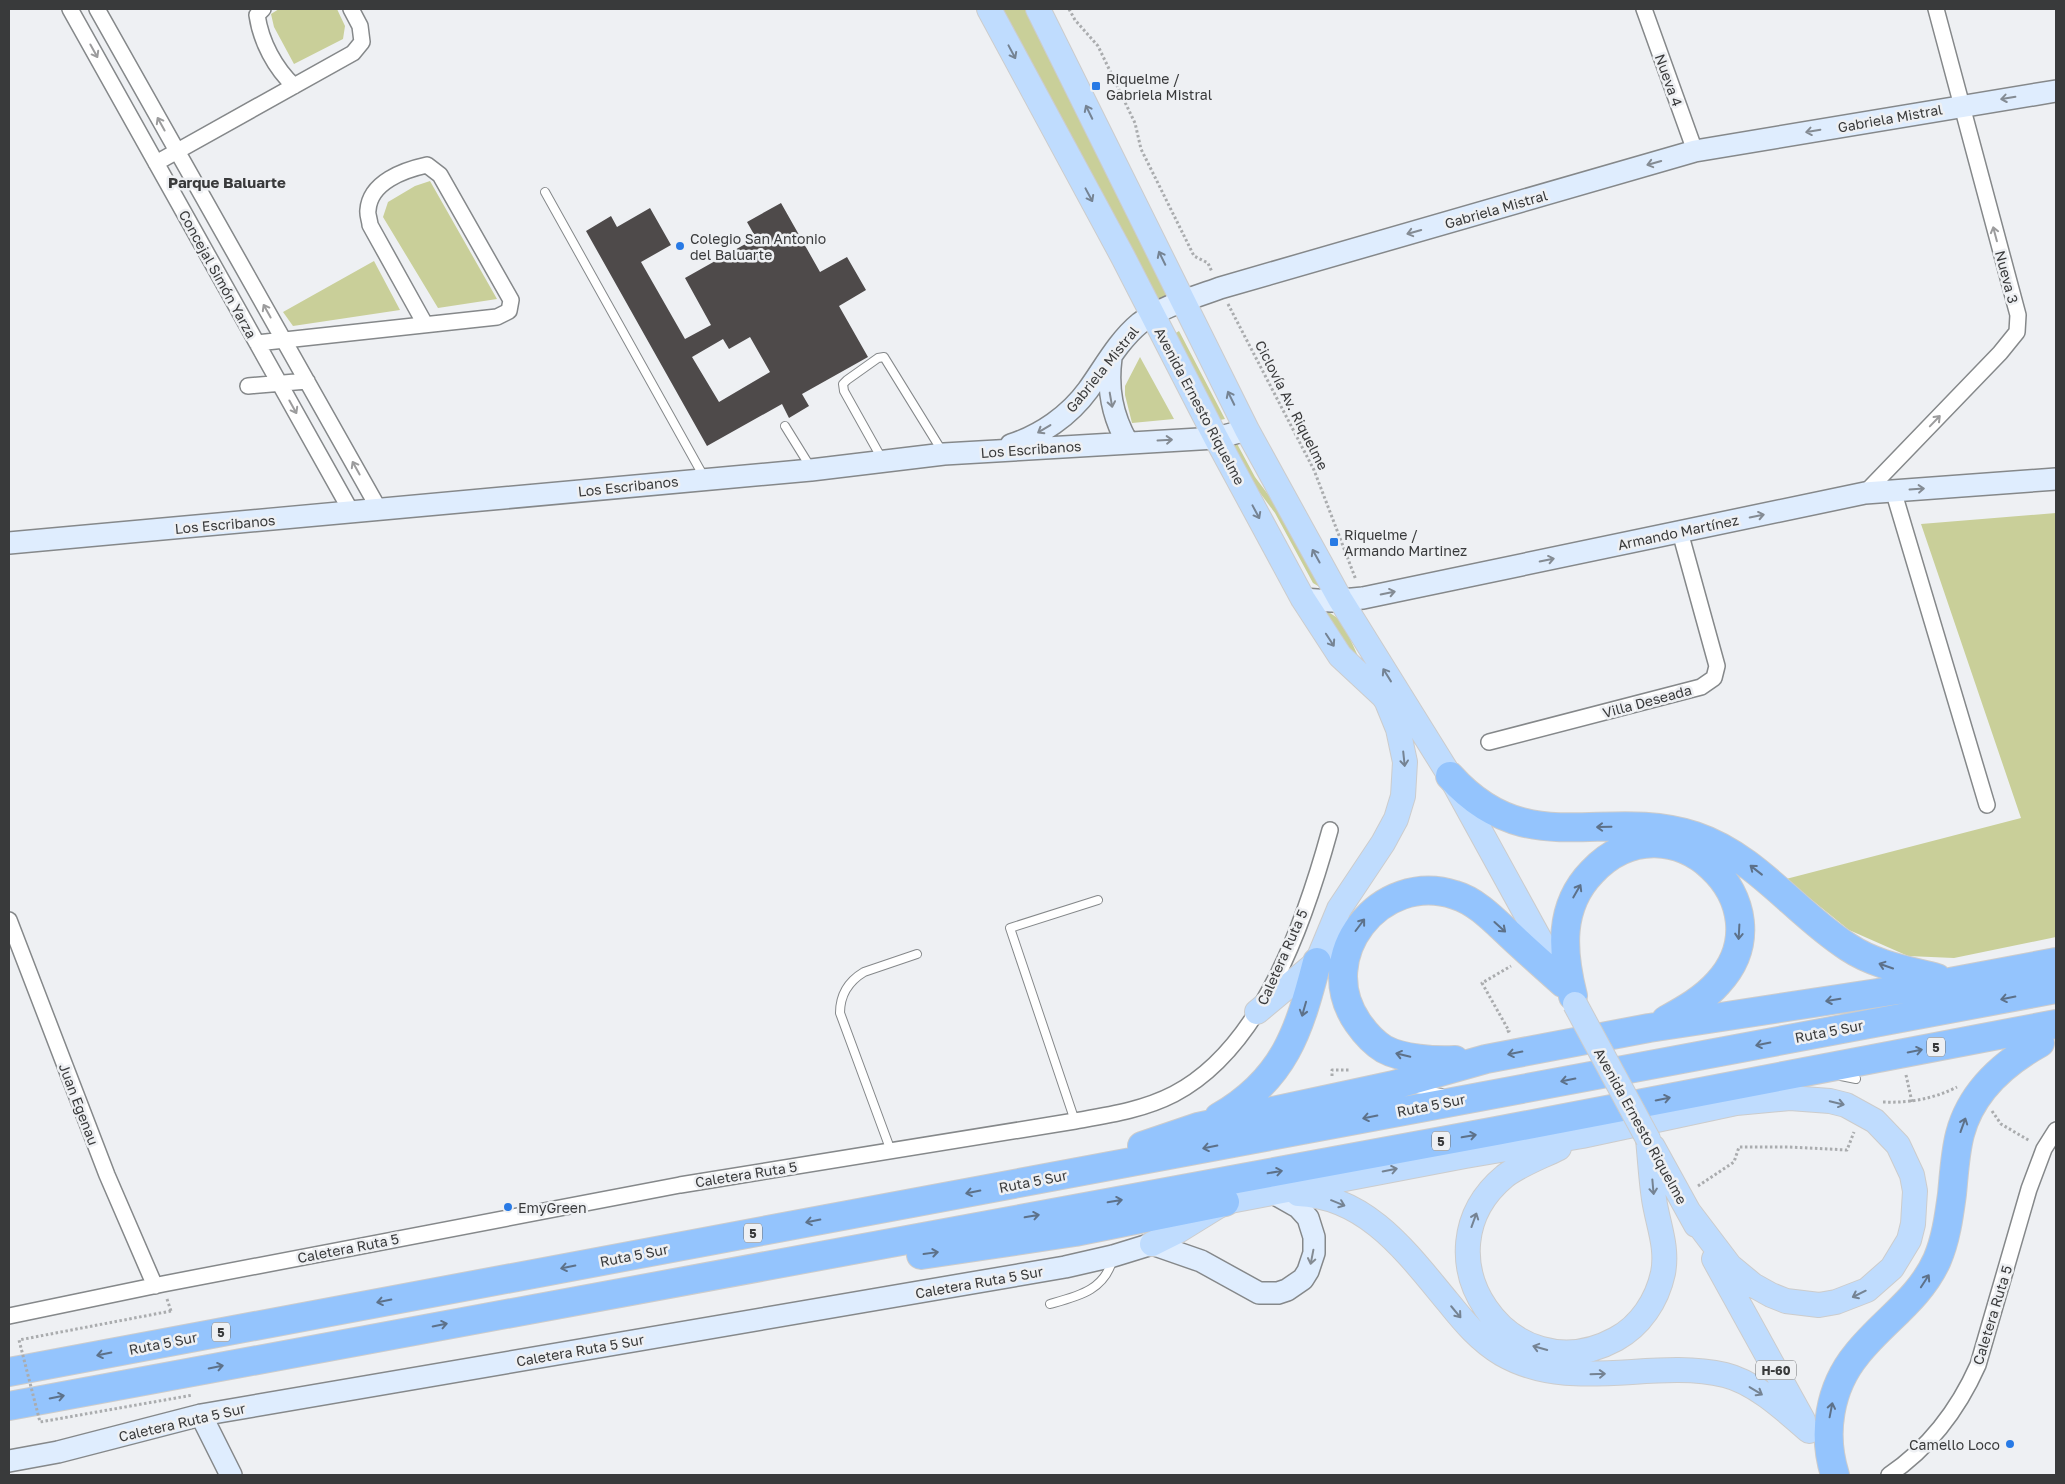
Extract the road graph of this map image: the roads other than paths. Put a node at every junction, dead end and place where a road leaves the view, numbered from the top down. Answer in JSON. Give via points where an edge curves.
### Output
{"nodes":[{"id":1,"x":70,"y":9,"type":"edge"},
{"id":2,"x":97,"y":9,"type":"edge"},
{"id":3,"x":263,"y":9,"type":"edge"},
{"id":4,"x":351,"y":9,"type":"edge"},
{"id":5,"x":989,"y":9,"type":"edge"},
{"id":6,"x":1038,"y":9,"type":"edge"},
{"id":7,"x":1644,"y":9,"type":"edge"},
{"id":8,"x":1936,"y":9,"type":"edge"},
{"id":9,"x":294,"y":86,"type":"junction"},
{"id":10,"x":2056,"y":91,"type":"edge"},
{"id":11,"x":1961,"y":105,"type":"junction"},
{"id":12,"x":177,"y":151,"type":"junction"},
{"id":13,"x":1695,"y":151,"type":"junction"},
{"id":14,"x":156,"y":163,"type":"junction"},
{"id":15,"x":546,"y":192,"type":"dead end"},
{"id":16,"x":1183,"y":302,"type":"junction"},
{"id":17,"x":1152,"y":314,"type":"junction"},
{"id":18,"x":425,"y":324,"type":"junction"},
{"id":19,"x":284,"y":340,"type":"junction"},
{"id":20,"x":257,"y":344,"type":"junction"},
{"id":21,"x":1112,"y":356,"type":"junction"},
{"id":22,"x":307,"y":381,"type":"junction"},
{"id":23,"x":280,"y":384,"type":"junction"},
{"id":24,"x":248,"y":386,"type":"dead end"},
{"id":25,"x":785,"y":426,"type":"dead end"},
{"id":26,"x":1247,"y":430,"type":"junction"},
{"id":27,"x":1216,"y":438,"type":"junction"},
{"id":28,"x":1127,"y":442,"type":"junction"},
{"id":29,"x":994,"y":451,"type":"junction"},
{"id":30,"x":944,"y":454,"type":"junction"},
{"id":31,"x":883,"y":461,"type":"junction"},
{"id":32,"x":812,"y":470,"type":"junction"},
{"id":33,"x":705,"y":478,"type":"junction"},
{"id":34,"x":2056,"y":478,"type":"edge"},
{"id":35,"x":1893,"y":490,"type":"junction"},
{"id":36,"x":1865,"y":494,"type":"junction"},
{"id":37,"x":380,"y":510,"type":"junction"},
{"id":38,"x":352,"y":513,"type":"junction"},
{"id":39,"x":1680,"y":532,"type":"junction"},
{"id":40,"x":9,"y":543,"type":"edge"},
{"id":41,"x":1351,"y":599,"type":"junction"},
{"id":42,"x":1303,"y":600,"type":"junction"},
{"id":43,"x":1383,"y":696,"type":"junction"},
{"id":44,"x":1489,"y":742,"type":"dead end"},
{"id":45,"x":1450,"y":776,"type":"junction"},
{"id":46,"x":1987,"y":805,"type":"dead end"},
{"id":47,"x":1330,"y":830,"type":"dead end"},
{"id":48,"x":1098,"y":900,"type":"dead end"},
{"id":49,"x":9,"y":920,"type":"edge"},
{"id":50,"x":917,"y":954,"type":"dead end"},
{"id":51,"x":1317,"y":962,"type":"junction"},
{"id":52,"x":2056,"y":962,"type":"edge"},
{"id":53,"x":1950,"y":982,"type":"junction"},
{"id":54,"x":2056,"y":989,"type":"edge"},
{"id":55,"x":1569,"y":993,"type":"junction"},
{"id":56,"x":1257,"y":1012,"type":"junction"},
{"id":57,"x":1649,"y":1028,"type":"junction"},
{"id":58,"x":2051,"y":1035,"type":"edge"},
{"id":59,"x":1486,"y":1059,"type":"junction"},
{"id":60,"x":1815,"y":1070,"type":"junction"},
{"id":61,"x":1856,"y":1079,"type":"junction"},
{"id":62,"x":1364,"y":1082,"type":"dead end"},
{"id":63,"x":1394,"y":1084,"type":"junction"},
{"id":64,"x":1470,"y":1098,"type":"junction"},
{"id":65,"x":1736,"y":1103,"type":"junction"},
{"id":66,"x":1076,"y":1121,"type":"junction"},
{"id":67,"x":1198,"y":1128,"type":"junction"},
{"id":68,"x":2056,"y":1130,"type":"edge"},
{"id":69,"x":1582,"y":1136,"type":"junction"},
{"id":70,"x":1648,"y":1139,"type":"junction"},
{"id":71,"x":891,"y":1151,"type":"junction"},
{"id":72,"x":1073,"y":1173,"type":"junction"},
{"id":73,"x":1273,"y":1193,"type":"junction"},
{"id":74,"x":1225,"y":1202,"type":"junction"},
{"id":75,"x":1684,"y":1204,"type":"junction"},
{"id":76,"x":1152,"y":1244,"type":"junction"},
{"id":77,"x":1113,"y":1256,"type":"junction"},
{"id":78,"x":155,"y":1286,"type":"junction"},
{"id":79,"x":605,"y":1294,"type":"junction"},
{"id":80,"x":1050,"y":1304,"type":"dead end"},
{"id":81,"x":9,"y":1316,"type":"edge"},
{"id":82,"x":9,"y":1372,"type":"edge"},
{"id":83,"x":197,"y":1405,"type":"junction"},
{"id":84,"x":9,"y":1406,"type":"edge"},
{"id":85,"x":1809,"y":1431,"type":"junction"},
{"id":86,"x":9,"y":1461,"type":"edge"},
{"id":87,"x":231,"y":1475,"type":"edge"},
{"id":88,"x":1834,"y":1475,"type":"edge"},
{"id":89,"x":1890,"y":1475,"type":"edge"}],
"edges":[{"from":1,"to":14,"type":"street","name":"Concejal Simón Yarza","one_way":true},
{"from":12,"to":2,"type":"street","name":"Concejal Simón Yarza","one_way":true},
{"from":3,"to":9,"type":"street","via":[[257,16],[260,33],[278,68]]},
{"from":4,"to":9,"type":"street","via":[[360,26],[362,42],[353,53]]},
{"from":5,"to":17,"type":"main road","name":"Avenida Ernesto Riquelme","one_way":true},
{"from":16,"to":6,"type":"main road","name":"Avenida Ernesto Riquelme","one_way":true},
{"from":7,"to":13,"type":"street","name":"Nueva 4"},
{"from":8,"to":11,"type":"street","name":"Nueva 3"},
{"from":9,"to":12,"type":"street"},
{"from":10,"to":11,"type":"main road","name":"Gabriela Mistral","one_way":true},
{"from":11,"to":13,"type":"main road","name":"Gabriela Mistral","one_way":true},
{"from":36,"to":11,"type":"street","name":"Nueva 3","one_way":true,"via":[[2017,332],[2018,316]]},
{"from":12,"to":14,"type":"street"},
{"from":19,"to":12,"type":"street","name":"Concejal Simón Yarza","one_way":true},
{"from":13,"to":16,"type":"main road","name":"Gabriela Mistral","one_way":true,"via":[[1220,288]]},
{"from":14,"to":20,"type":"street","name":"Concejal Simón Yarza"},
{"from":15,"to":33,"type":"lane"},
{"from":16,"to":17,"type":"main road","name":"Gabriela Mistral"},
{"from":26,"to":16,"type":"main road","name":"Avenida Ernesto Riquelme","one_way":true},
{"from":17,"to":21,"type":"main road","name":"Gabriela Mistral","via":[[1128,335]]},
{"from":17,"to":27,"type":"main road","name":"Avenida Ernesto Riquelme"},
{"from":18,"to":18,"type":"street","via":[[370,225],[368,210],[382,183],[410,168],[427,165],[440,175],[510,300],[509,311],[497,317]]},
{"from":18,"to":19,"type":"street"},
{"from":19,"to":20,"type":"street"},
{"from":19,"to":22,"type":"street","name":"Concejal Simón Yarza"},
{"from":20,"to":23,"type":"street","name":"Concejal Simón Yarza"},
{"from":21,"to":28,"type":"main road","one_way":true,"via":[[1110,400],[1119,429]]},
{"from":21,"to":29,"type":"main road","name":"Gabriela Mistral","one_way":true,"via":[[1070,411],[1039,432]]},
{"from":22,"to":23,"type":"street"},
{"from":37,"to":22,"type":"street","name":"Concejal Simón Yarza","one_way":true},
{"from":23,"to":24,"type":"street"},
{"from":23,"to":38,"type":"street","name":"Concejal Simón Yarza","one_way":true},
{"from":25,"to":32,"type":"lane"},
{"from":26,"to":27,"type":"main road","name":"Los Escribanos"},
{"from":41,"to":26,"type":"main road","name":"Avenida Ernesto Riquelme","one_way":true},
{"from":28,"to":27,"type":"main road","name":"Los Escribanos","one_way":true},
{"from":27,"to":42,"type":"main road","name":"Avenida Ernesto Riquelme","one_way":true},
{"from":28,"to":29,"type":"main road","name":"Los Escribanos"},
{"from":29,"to":30,"type":"main road","name":"Los Escribanos"},
{"from":30,"to":31,"type":"main road","name":"Los Escribanos"},
{"from":30,"to":31,"type":"lane","via":[[884,356],[843,384]]},
{"from":31,"to":32,"type":"main road","name":"Los Escribanos"},
{"from":32,"to":33,"type":"main road","name":"Los Escribanos"},
{"from":33,"to":37,"type":"main road","name":"Los Escribanos"},
{"from":35,"to":34,"type":"main road","name":"Armando Martínez","one_way":true},
{"from":35,"to":36,"type":"main road","name":"Armando Martínez"},
{"from":35,"to":46,"type":"street"},
{"from":39,"to":36,"type":"main road","name":"Armando Martínez","one_way":true},
{"from":37,"to":38,"type":"main road","name":"Los Escribanos"},
{"from":38,"to":40,"type":"main road","name":"Los Escribanos"},
{"from":41,"to":39,"type":"main road","name":"Armando Martínez","one_way":true},
{"from":39,"to":44,"type":"street","name":"Villa Deseada","via":[[1717,666],[1714,678],[1701,687]]},
{"from":41,"to":42,"type":"main road","name":"Armando Martínez"},
{"from":45,"to":41,"type":"main road","name":"Avenida Ernesto Riquelme","one_way":true},
{"from":42,"to":43,"type":"main road","name":"Avenida Ernesto Riquelme","one_way":true,"via":[[1340,656]]},
{"from":43,"to":45,"type":"main road","name":"Avenida Ernesto Riquelme"},
{"from":43,"to":51,"type":"main road","one_way":true,"via":[[1402,745],[1403,796],[1391,830],[1339,909]]},
{"from":53,"to":45,"type":"highway","one_way":true,"via":[[1892,968],[1848,948],[1743,861],[1696,836],[1657,828],[1534,825],[1483,805]]},
{"from":45,"to":55,"type":"main road","name":"Avenida Ernesto Riquelme"},
{"from":47,"to":56,"type":"street","name":"Caletera Ruta 5","via":[[1318,874],[1297,929]]},
{"from":48,"to":66,"type":"lane","via":[[1010,928]]},
{"from":49,"to":78,"type":"street","name":"Juan Egenau","via":[[107,1175]]},
{"from":50,"to":71,"type":"lane","via":[[857,976],[845,990],[840,1005],[840,1013]]},
{"from":51,"to":56,"type":"main road"},
{"from":51,"to":67,"type":"highway","one_way":true,"via":[[1298,1030],[1281,1061],[1246,1099]]},
{"from":52,"to":53,"type":"highway"},
{"from":53,"to":57,"type":"highway","one_way":true},
{"from":54,"to":64,"type":"highway","name":"Ruta 5 Sur","number":"5","one_way":true},
{"from":55,"to":57,"type":"highway","one_way":true,"via":[[1564,952],[1567,916],[1576,891],[1596,867],[1616,852],[1653,843],[1688,850],[1708,863],[1731,892],[1739,917],[1738,944],[1728,971],[1719,983],[1682,1012]]},
{"from":59,"to":55,"type":"highway","one_way":true,"via":[[1420,1058],[1386,1050],[1373,1041],[1354,1018],[1346,997],[1343,974],[1349,945],[1363,920],[1386,902],[1406,894],[1427,890],[1449,893],[1469,901],[1531,954]]},
{"from":55,"to":70,"type":"main road","name":"Avenida Ernesto Riquelme","bridge":true},
{"from":56,"to":66,"type":"street","name":"Caletera Ruta 5","via":[[1222,1058],[1174,1094],[1136,1109]]},
{"from":57,"to":59,"type":"highway","one_way":true},
{"from":60,"to":58,"type":"highway","number":"5","one_way":true},
{"from":58,"to":61,"type":"highway","via":[[1975,1058]]},
{"from":88,"to":58,"type":"highway","one_way":true,"via":[[1828,1426],[1839,1384],[1857,1354],[1914,1296],[1937,1259],[1948,1219],[1960,1134],[1974,1102],[2001,1070]]},
{"from":59,"to":63,"type":"highway"},
{"from":60,"to":61,"type":"lane"},
{"from":79,"to":60,"type":"highway","number":"5","one_way":true},
{"from":61,"to":65,"type":"highway"},
{"from":62,"to":63,"type":"lane"},
{"from":63,"to":64,"type":"lane"},
{"from":63,"to":67,"type":"highway","via":[[1304,1100]]},
{"from":64,"to":72,"type":"highway","name":"Ruta 5 Sur","number":"5","one_way":true},
{"from":65,"to":69,"type":"main road"},
{"from":65,"to":75,"type":"main road","one_way":true,"via":[[1790,1098],[1830,1101],[1854,1108],[1875,1121],[1898,1145],[1912,1175],[1916,1207],[1909,1240],[1892,1268],[1867,1290],[1836,1302],[1803,1304],[1771,1295],[1730,1266]]},
{"from":66,"to":71,"type":"street","name":"Caletera Ruta 5"},
{"from":67,"to":72,"type":"highway"},
{"from":68,"to":89,"type":"street","name":"Caletera Ruta 5","via":[[2036,1169],[1978,1365],[1967,1388],[1938,1432]]},
{"from":70,"to":69,"type":"main road","one_way":true,"via":[[1654,1200],[1664,1240],[1665,1256],[1659,1288],[1644,1315],[1621,1336],[1592,1349],[1560,1352],[1530,1345],[1509,1334],[1491,1317],[1470,1275],[1468,1243],[1477,1212],[1495,1186],[1521,1166]]},
{"from":73,"to":69,"type":"main road","one_way":true},
{"from":70,"to":75,"type":"main road","name":"Avenida Ernesto Riquelme","number":"H-60"},
{"from":71,"to":78,"type":"street","name":"Caletera Ruta 5","via":[[680,1185]]},
{"from":72,"to":82,"type":"highway","name":"Ruta 5 Sur","number":"5","one_way":true},
{"from":73,"to":74,"type":"main road"},
{"from":73,"to":76,"type":"main road","one_way":true,"via":[[1298,1207],[1308,1218],[1314,1237],[1314,1253],[1308,1271],[1303,1279],[1287,1290],[1259,1292],[1201,1261]]},
{"from":73,"to":85,"type":"main road","one_way":true,"via":[[1320,1196],[1360,1212],[1379,1225],[1401,1246],[1472,1330],[1502,1354],[1519,1362],[1555,1373],[1682,1371],[1727,1375],[1764,1395]]},
{"from":74,"to":76,"type":"main road"},
{"from":79,"to":74,"type":"highway","one_way":true,"via":[[759,1278],[1065,1234]]},
{"from":75,"to":85,"type":"main road","name":"Avenida Ernesto Riquelme","number":"H-60"},
{"from":76,"to":77,"type":"main road","name":"Caletera Ruta 5 Sur"},
{"from":77,"to":80,"type":"lane","via":[[1108,1273],[1097,1286],[1084,1294]]},
{"from":77,"to":83,"type":"main road","name":"Caletera Ruta 5 Sur","via":[[1065,1267]]},
{"from":78,"to":81,"type":"street","name":"Caletera Ruta 5"},
{"from":84,"to":79,"type":"highway","number":"5","one_way":true},
{"from":83,"to":86,"type":"main road","name":"Caletera Ruta 5 Sur","via":[[58,1452]]},
{"from":83,"to":87,"type":"main road"},
{"from":85,"to":88,"type":"main road","name":"Avenida Ernesto Riquelme","number":"H-60"}]}
